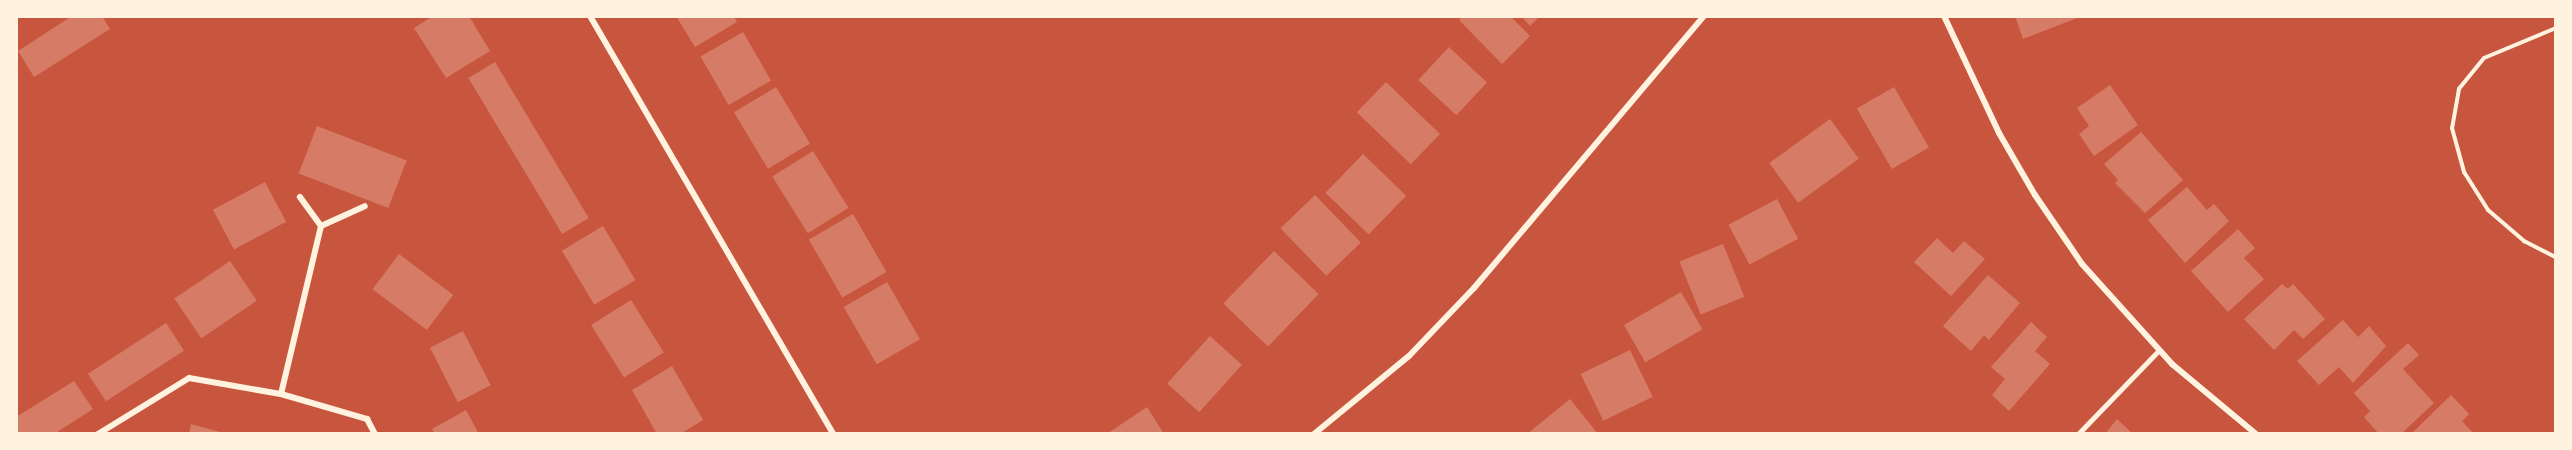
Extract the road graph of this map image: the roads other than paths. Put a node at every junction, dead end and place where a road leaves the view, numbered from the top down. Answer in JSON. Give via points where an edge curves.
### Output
{"nodes":[{"id":1,"x":590,"y":16,"type":"edge"},
{"id":2,"x":1704,"y":16,"type":"edge"},
{"id":3,"x":1944,"y":16,"type":"edge"},
{"id":4,"x":300,"y":197,"type":"dead end"},
{"id":5,"x":365,"y":206,"type":"dead end"},
{"id":6,"x":321,"y":226,"type":"junction"},
{"id":7,"x":2159,"y":350,"type":"junction"},
{"id":8,"x":281,"y":394,"type":"junction"},
{"id":9,"x":98,"y":434,"type":"edge"},
{"id":10,"x":375,"y":434,"type":"edge"},
{"id":11,"x":833,"y":434,"type":"edge"},
{"id":12,"x":1314,"y":434,"type":"edge"},
{"id":13,"x":2078,"y":434,"type":"edge"},
{"id":14,"x":2256,"y":434,"type":"edge"}],
"edges":[{"from":1,"to":11,"type":"street"},
{"from":2,"to":12,"type":"street","via":[[1474,288],[1409,356]]},
{"from":3,"to":7,"type":"street","via":[[2000,133],[2035,195],[2082,264]]},
{"from":4,"to":6,"type":"street"},
{"from":5,"to":6,"type":"street"},
{"from":6,"to":8,"type":"street"},
{"from":7,"to":13,"type":"lane"},
{"from":7,"to":14,"type":"street"},
{"from":8,"to":9,"type":"street","via":[[189,378]]},
{"from":8,"to":10,"type":"street","via":[[367,419]]}]}
